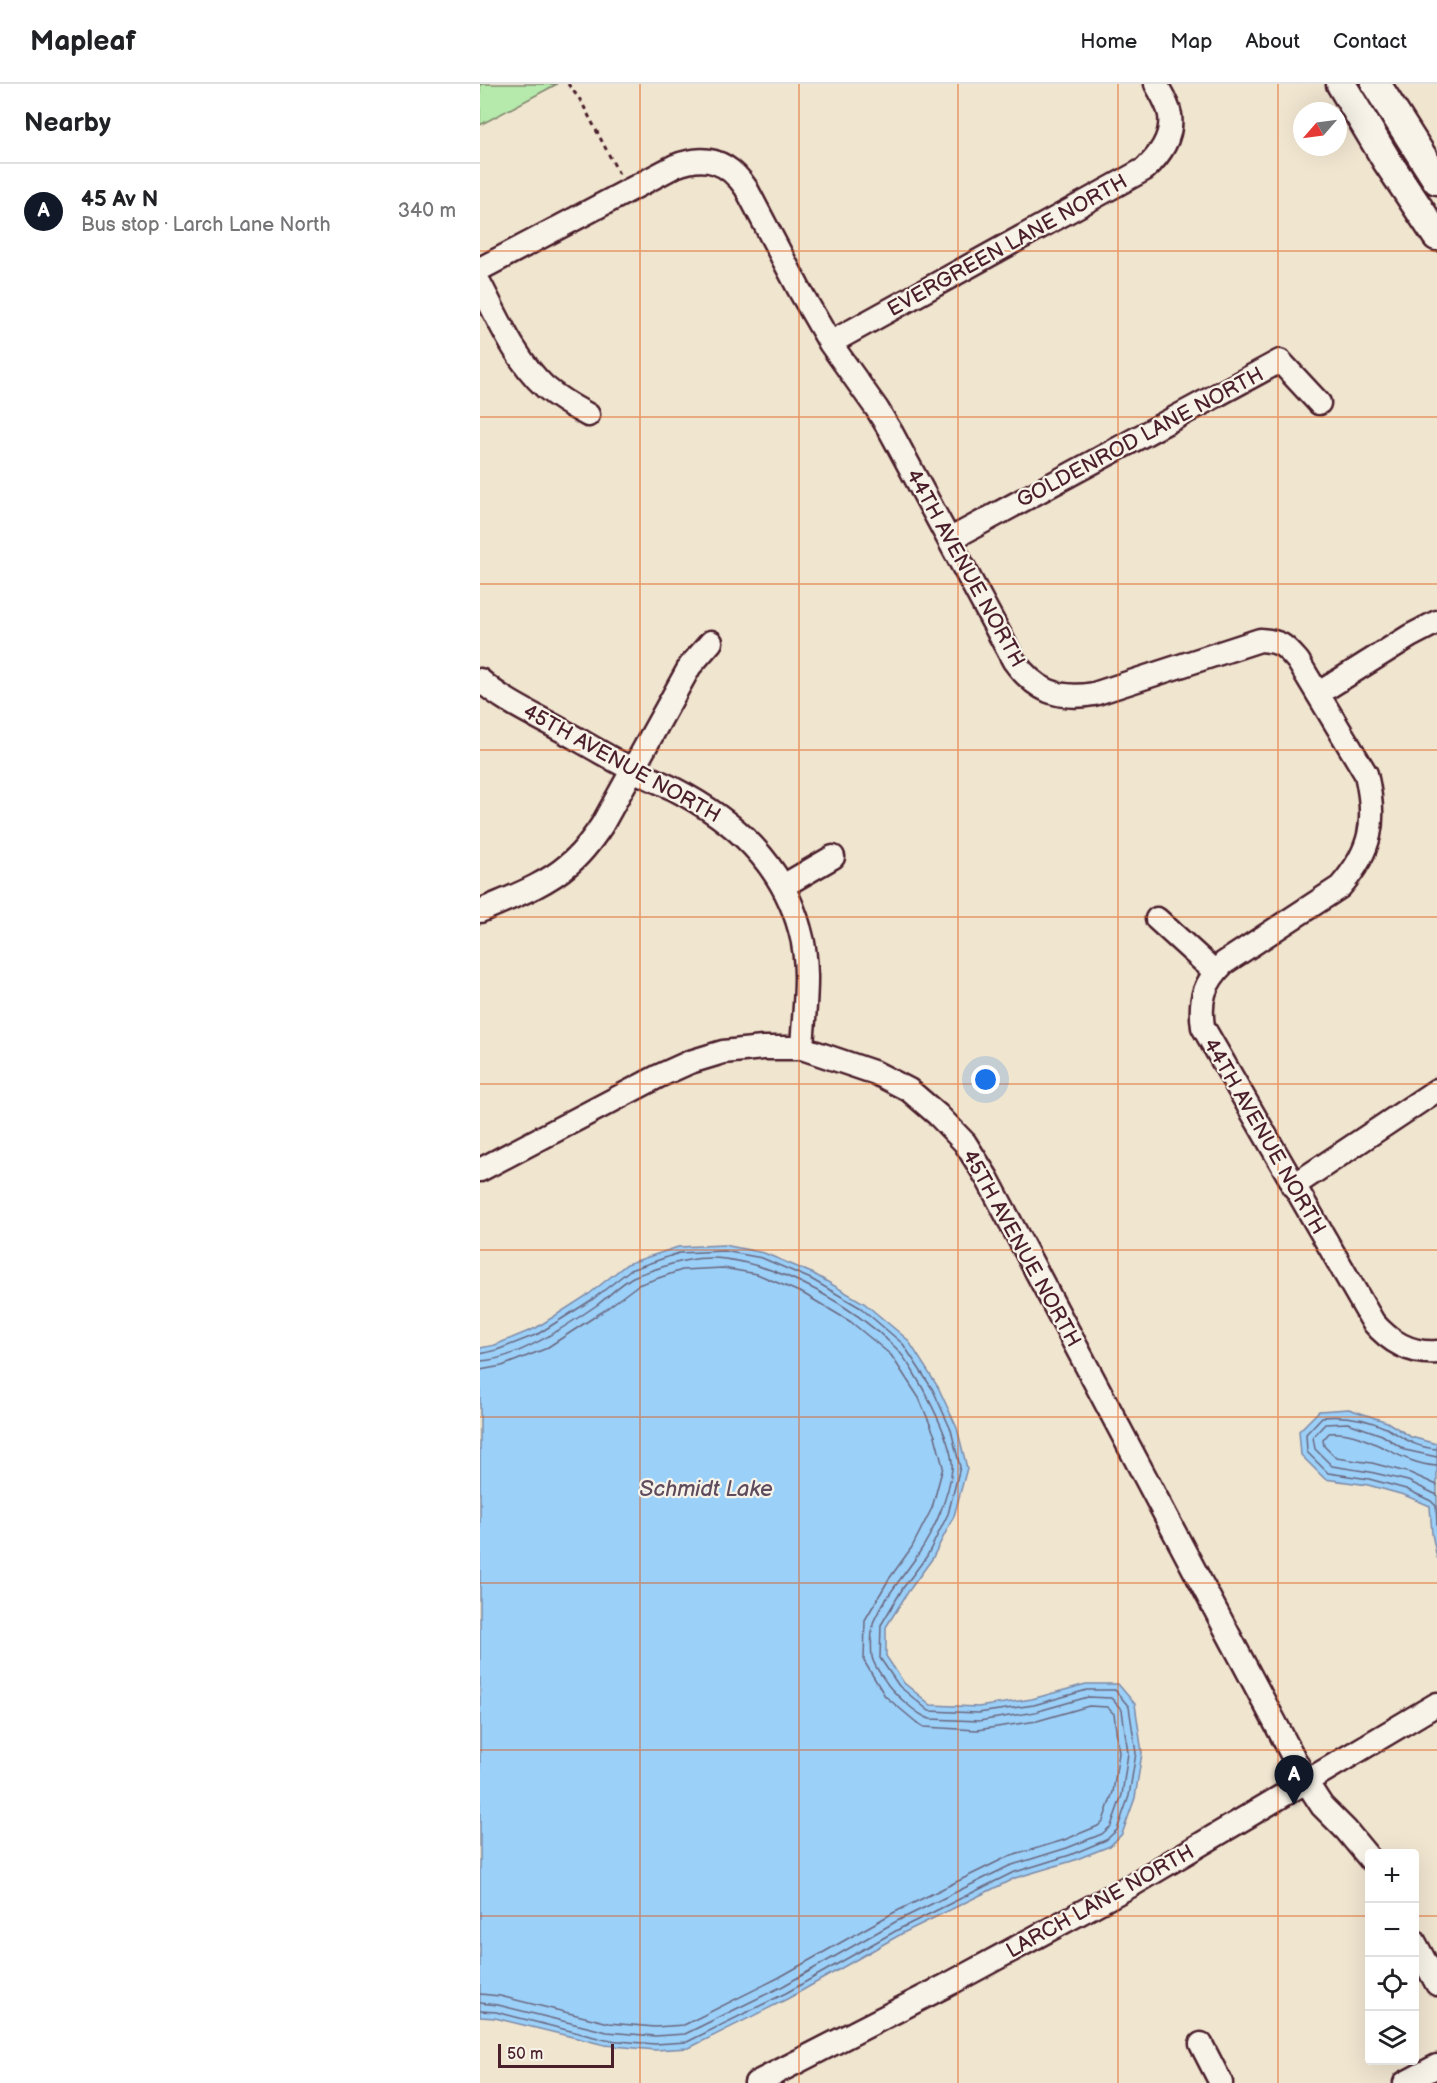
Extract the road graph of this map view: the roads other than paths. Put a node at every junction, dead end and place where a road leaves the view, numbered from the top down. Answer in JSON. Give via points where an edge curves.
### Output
{"nodes":[{"id":1,"x":1156,"y":84,"type":"edge"},
{"id":2,"x":1341,"y":84,"type":"edge"},
{"id":3,"x":1377,"y":84,"type":"edge"},
{"id":4,"x":1437,"y":180,"type":"edge"},
{"id":5,"x":1437,"y":236,"type":"edge"},
{"id":6,"x":480,"y":269,"type":"edge"},
{"id":7,"x":480,"y":284,"type":"edge"},
{"id":8,"x":830,"y":343,"type":"junction"},
{"id":9,"x":1319,"y":403,"type":"dead end"},
{"id":10,"x":588,"y":415,"type":"dead end"},
{"id":11,"x":949,"y":540,"type":"junction"},
{"id":12,"x":1437,"y":622,"type":"edge"},
{"id":13,"x":711,"y":642,"type":"dead end"},
{"id":14,"x":480,"y":680,"type":"edge"},
{"id":15,"x":1319,"y":693,"type":"junction"},
{"id":16,"x":633,"y":770,"type":"junction"},
{"id":17,"x":833,"y":857,"type":"dead end"},
{"id":18,"x":783,"y":886,"type":"junction"},
{"id":19,"x":480,"y":911,"type":"edge"},
{"id":20,"x":1157,"y":919,"type":"dead end"},
{"id":21,"x":1215,"y":972,"type":"junction"},
{"id":22,"x":802,"y":1048,"type":"junction"},
{"id":23,"x":1437,"y":1090,"type":"edge"},
{"id":24,"x":480,"y":1170,"type":"edge"},
{"id":25,"x":1293,"y":1186,"type":"junction"},
{"id":26,"x":1437,"y":1352,"type":"edge"},
{"id":27,"x":1437,"y":1704,"type":"edge"},
{"id":28,"x":1307,"y":1783,"type":"junction"},
{"id":29,"x":1365,"y":1853,"type":"edge"},
{"id":30,"x":1419,"y":1950,"type":"edge"},
{"id":31,"x":1437,"y":1984,"type":"edge"},
{"id":32,"x":1201,"y":2044,"type":"dead end"},
{"id":33,"x":1437,"y":2066,"type":"edge"},
{"id":34,"x":756,"y":2083,"type":"edge"},
{"id":35,"x":1221,"y":2083,"type":"edge"},
{"id":36,"x":1405,"y":2083,"type":"edge"}],
"edges":[{"from":1,"to":8,"type":"street","name":"EVERGREEN LANE NORTH","via":[[1170,114],[1169,132],[1164,147],[1145,169]]},
{"from":2,"to":5,"type":"main road"},
{"from":3,"to":4,"type":"main road"},
{"from":6,"to":8,"type":"street","name":"44TH AVENUE NORTH","via":[[675,166],[688,161],[715,162],[737,175],[746,188]]},
{"from":7,"to":10,"type":"street","via":[[528,368],[564,401]]},
{"from":8,"to":11,"type":"street","name":"44TH AVENUE NORTH","via":[[877,409]]},
{"from":9,"to":11,"type":"street","name":"GOLDENROD LANE NORTH","via":[[1280,361]]},
{"from":11,"to":15,"type":"street","name":"44TH AVENUE NORTH","via":[[1014,661],[1041,688],[1076,697],[1094,694],[1260,640],[1275,641],[1287,649]]},
{"from":12,"to":15,"type":"street"},
{"from":13,"to":16,"type":"street","via":[[690,666]]},
{"from":14,"to":16,"type":"street","name":"45TH AVENUE NORTH","via":[[507,700]]},
{"from":15,"to":21,"type":"street","name":"44TH AVENUE NORTH","via":[[1366,774],[1371,828],[1366,850],[1340,887]]},
{"from":16,"to":18,"type":"street","name":"45TH AVENUE NORTH","via":[[731,824],[766,861]]},
{"from":16,"to":19,"type":"street","via":[[588,846],[568,865]]},
{"from":17,"to":18,"type":"street"},
{"from":18,"to":22,"type":"street","name":"45TH AVENUE NORTH","via":[[801,931],[806,964]]},
{"from":20,"to":21,"type":"street"},
{"from":21,"to":25,"type":"street","name":"44TH AVENUE NORTH","via":[[1203,992],[1203,1027]]},
{"from":22,"to":24,"type":"street","via":[[723,1053],[690,1062]]},
{"from":22,"to":28,"type":"street","name":"45TH AVENUE NORTH","via":[[876,1073],[909,1090],[965,1143]]},
{"from":23,"to":25,"type":"street"},
{"from":25,"to":26,"type":"street","name":"44TH AVENUE NORTH","via":[[1372,1322],[1408,1349]]},
{"from":27,"to":28,"type":"street","name":"LARCH LANE NORTH"},
{"from":28,"to":29,"type":"street","name":"45TH AVENUE NORTH","via":[[1322,1806]]},
{"from":28,"to":34,"type":"street","name":"LARCH LANE NORTH","via":[[1122,1891]]},
{"from":30,"to":31,"type":"street"},
{"from":32,"to":35,"type":"street"},
{"from":33,"to":36,"type":"street"}]}
